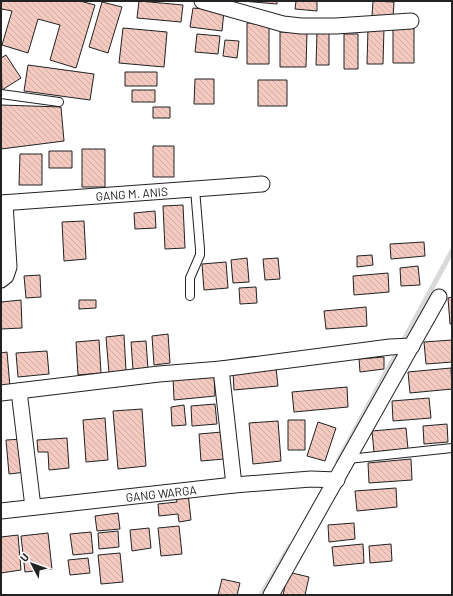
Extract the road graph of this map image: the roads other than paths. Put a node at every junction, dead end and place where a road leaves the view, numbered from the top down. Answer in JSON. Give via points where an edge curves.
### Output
{"nodes":[{"id":1,"x":202,"y":1,"type":"edge"},
{"id":2,"x":410,"y":21,"type":"dead end"},
{"id":3,"x":1,"y":94,"type":"edge"},
{"id":4,"x":59,"y":102,"type":"dead end"},
{"id":5,"x":262,"y":184,"type":"dead end"},
{"id":6,"x":195,"y":189,"type":"junction"},
{"id":7,"x":3,"y":203,"type":"edge"},
{"id":8,"x":1,"y":280,"type":"edge"},
{"id":9,"x":190,"y":296,"type":"dead end"},
{"id":10,"x":438,"y":297,"type":"dead end"},
{"id":11,"x":409,"y":345,"type":"junction"},
{"id":12,"x":221,"y":369,"type":"junction"},
{"id":13,"x":19,"y":392,"type":"junction"},
{"id":14,"x":1,"y":393,"type":"edge"},
{"id":15,"x":452,"y":448,"type":"edge"},
{"id":16,"x":348,"y":459,"type":"junction"},
{"id":17,"x":330,"y":479,"type":"junction"},
{"id":18,"x":234,"y":485,"type":"junction"},
{"id":19,"x":33,"y":508,"type":"junction"},
{"id":20,"x":1,"y":511,"type":"edge"},
{"id":21,"x":271,"y":595,"type":"edge"}],
"edges":[{"from":1,"to":2,"type":"street","via":[[283,24],[301,26]]},
{"from":3,"to":4,"type":"lane"},
{"from":5,"to":6,"type":"street","name":"GANG M. ANIS"},
{"from":6,"to":7,"type":"street","name":"GANG M. ANIS"},
{"from":6,"to":9,"type":"lane","via":[[200,255],[190,278]]},
{"from":7,"to":8,"type":"street","via":[[9,267],[6,276]]},
{"from":10,"to":11,"type":"street"},
{"from":11,"to":12,"type":"street"},
{"from":11,"to":16,"type":"street"},
{"from":12,"to":13,"type":"street"},
{"from":12,"to":18,"type":"street"},
{"from":13,"to":14,"type":"street"},
{"from":13,"to":19,"type":"street"},
{"from":15,"to":16,"type":"lane"},
{"from":16,"to":17,"type":"street"},
{"from":17,"to":18,"type":"street","name":"GANG WARGA"},
{"from":17,"to":21,"type":"street"},
{"from":18,"to":19,"type":"street","name":"GANG WARGA"},
{"from":19,"to":20,"type":"street","name":"GANG WARGA"}]}
